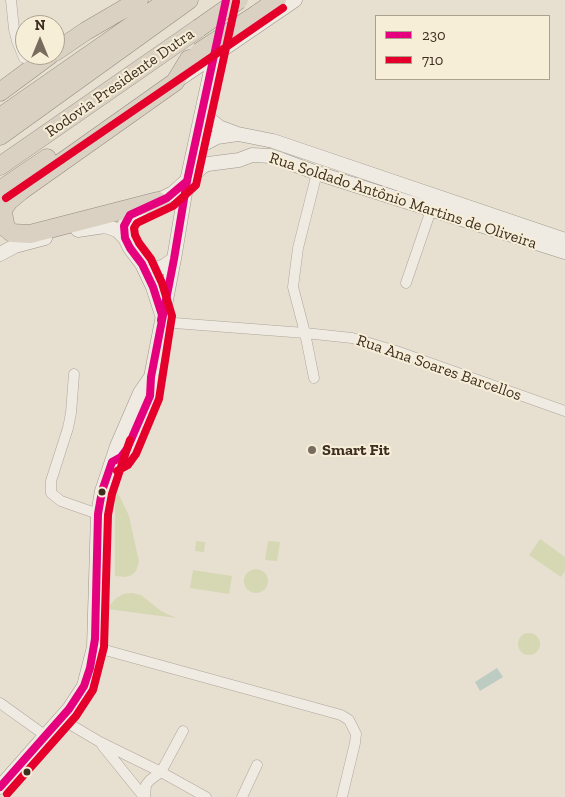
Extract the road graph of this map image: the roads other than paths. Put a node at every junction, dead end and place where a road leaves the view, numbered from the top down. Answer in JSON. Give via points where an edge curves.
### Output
{"nodes":[{"id":1,"x":11,"y":0,"type":"edge"},
{"id":2,"x":139,"y":0,"type":"edge"},
{"id":3,"x":168,"y":0,"type":"edge"},
{"id":4,"x":189,"y":0,"type":"edge"},
{"id":5,"x":239,"y":0,"type":"edge"},
{"id":6,"x":277,"y":0,"type":"edge"},
{"id":7,"x":295,"y":0,"type":"edge"},
{"id":8,"x":15,"y":33,"type":"edge"},
{"id":9,"x":65,"y":45,"type":"edge"},
{"id":10,"x":201,"y":57,"type":"junction"},
{"id":11,"x":36,"y":65,"type":"edge"},
{"id":12,"x":175,"y":82,"type":"junction"},
{"id":13,"x":0,"y":92,"type":"edge"},
{"id":14,"x":202,"y":113,"type":"junction"},
{"id":15,"x":0,"y":117,"type":"edge"},
{"id":16,"x":238,"y":134,"type":"junction"},
{"id":17,"x":0,"y":136,"type":"edge"},
{"id":18,"x":273,"y":141,"type":"junction"},
{"id":19,"x":194,"y":149,"type":"junction"},
{"id":20,"x":270,"y":156,"type":"junction"},
{"id":21,"x":0,"y":166,"type":"edge"},
{"id":22,"x":317,"y":173,"type":"junction"},
{"id":23,"x":384,"y":177,"type":"junction"},
{"id":24,"x":187,"y":181,"type":"junction"},
{"id":25,"x":0,"y":190,"type":"edge"},
{"id":26,"x":379,"y":193,"type":"junction"},
{"id":27,"x":158,"y":201,"type":"junction"},
{"id":28,"x":431,"y":210,"type":"junction"},
{"id":29,"x":125,"y":238,"type":"junction"},
{"id":30,"x":565,"y":240,"type":"edge"},
{"id":31,"x":565,"y":252,"type":"edge"},
{"id":32,"x":0,"y":254,"type":"edge"},
{"id":33,"x":174,"y":259,"type":"junction"},
{"id":34,"x":142,"y":264,"type":"junction"},
{"id":35,"x":406,"y":283,"type":"dead end"},
{"id":36,"x":162,"y":318,"type":"junction"},
{"id":37,"x":305,"y":333,"type":"junction"},
{"id":38,"x":74,"y":374,"type":"dead end"},
{"id":39,"x":314,"y":378,"type":"dead end"},
{"id":40,"x":565,"y":411,"type":"edge"},
{"id":41,"x":98,"y":514,"type":"junction"},
{"id":42,"x":94,"y":647,"type":"junction"},
{"id":43,"x":0,"y":703,"type":"edge"},
{"id":44,"x":61,"y":719,"type":"junction"},
{"id":45,"x":183,"y":731,"type":"dead end"},
{"id":46,"x":46,"y":736,"type":"junction"},
{"id":47,"x":100,"y":742,"type":"junction"},
{"id":48,"x":257,"y":764,"type":"dead end"},
{"id":49,"x":161,"y":772,"type":"junction"},
{"id":50,"x":0,"y":787,"type":"edge"},
{"id":51,"x":145,"y":797,"type":"edge"},
{"id":52,"x":206,"y":797,"type":"edge"},
{"id":53,"x":242,"y":797,"type":"edge"},
{"id":54,"x":342,"y":797,"type":"edge"}],
"edges":[{"from":1,"to":8,"type":"street"},
{"from":2,"to":9,"type":"highway"},
{"from":3,"to":15,"type":"highway"},
{"from":4,"to":17,"type":"highway","name":"Rodovia Presidente Dutra"},
{"from":5,"to":21,"type":"highway","name":"Rodovia Presidente Dutra","bridge":true},
{"from":6,"to":10,"type":"highway","name":"Rodovia Presidente Dutra","bridge":true},
{"from":7,"to":12,"type":"main road"},
{"from":10,"to":12,"type":"highway"},
{"from":10,"to":14,"type":"main road"},
{"from":10,"to":25,"type":"highway","name":"Rodovia Presidente Dutra"},
{"from":11,"to":13,"type":"highway"},
{"from":12,"to":27,"type":"highway","via":[[9,201],[3,213],[6,228],[12,233],[30,234]]},
{"from":14,"to":16,"type":"main road","via":[[219,127]]},
{"from":14,"to":19,"type":"main road"},
{"from":16,"to":18,"type":"main road","name":"Rua Soldado Antônio Martins de Oliveira"},
{"from":16,"to":19,"type":"main road","name":"Rua Soldado Antônio Martins de Oliveira","via":[[217,137]]},
{"from":18,"to":20,"type":"main road"},
{"from":18,"to":23,"type":"main road","name":"Rua Soldado Antônio Martins de Oliveira"},
{"from":19,"to":24,"type":"main road"},
{"from":20,"to":22,"type":"main road","name":"Rua Soldado Antônio Martins de Oliveira"},
{"from":20,"to":24,"type":"main road","name":"Rua Soldado Antônio Martins de Oliveira","via":[[252,155],[208,164]]},
{"from":22,"to":26,"type":"main road","name":"Rua Soldado Antônio Martins de Oliveira"},
{"from":22,"to":37,"type":"street","via":[[298,248],[293,287]]},
{"from":23,"to":26,"type":"main road"},
{"from":23,"to":30,"type":"main road","name":"Rua Soldado Antônio Martins de Oliveira"},
{"from":24,"to":27,"type":"main road","name":"Rua Soldado Antônio Martins de Oliveira"},
{"from":24,"to":33,"type":"main road"},
{"from":26,"to":28,"type":"main road","name":"Rua Soldado Antônio Martins de Oliveira"},
{"from":27,"to":29,"type":"main road","name":"Rua Soldado Antônio Martins de Oliveira","via":[[130,215],[124,226]]},
{"from":28,"to":31,"type":"main road","name":"Rua Soldado Antônio Martins de Oliveira"},
{"from":28,"to":35,"type":"street"},
{"from":29,"to":32,"type":"main road","via":[[111,227],[98,226],[15,246]]},
{"from":29,"to":34,"type":"main road"},
{"from":33,"to":34,"type":"main road","via":[[163,267]]},
{"from":33,"to":36,"type":"main road"},
{"from":34,"to":36,"type":"main road"},
{"from":36,"to":37,"type":"street","name":"Rua Ana Soares Barcellos"},
{"from":36,"to":41,"type":"main road","via":[[151,377],[140,393],[117,446]]},
{"from":37,"to":39,"type":"street"},
{"from":37,"to":40,"type":"street","name":"Rua Ana Soares Barcellos","via":[[374,344]]},
{"from":38,"to":41,"type":"street","via":[[71,413],[51,481],[51,493],[61,501]]},
{"from":41,"to":42,"type":"main road"},
{"from":42,"to":44,"type":"main road","via":[[84,686]]},
{"from":42,"to":54,"type":"street","via":[[341,715],[349,720],[356,734]]},
{"from":43,"to":46,"type":"street"},
{"from":44,"to":46,"type":"main road"},
{"from":44,"to":47,"type":"street"},
{"from":45,"to":49,"type":"street"},
{"from":46,"to":50,"type":"main road"},
{"from":47,"to":49,"type":"street"},
{"from":47,"to":51,"type":"street"},
{"from":48,"to":53,"type":"street"},
{"from":49,"to":51,"type":"street","via":[[146,785]]},
{"from":49,"to":52,"type":"street"}]}
